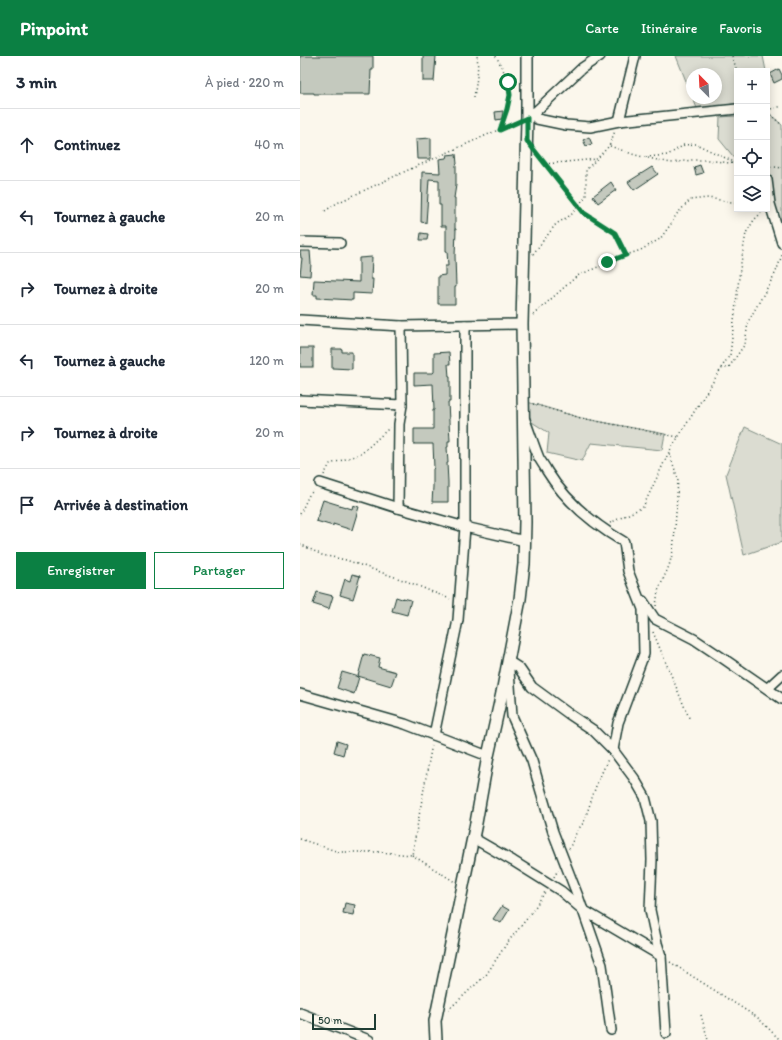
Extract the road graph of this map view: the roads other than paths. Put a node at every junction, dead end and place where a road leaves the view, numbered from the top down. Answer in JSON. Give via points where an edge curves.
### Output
{"nodes":[{"id":1,"x":527,"y":56,"type":"edge"},
{"id":2,"x":600,"y":56,"type":"edge"},
{"id":3,"x":635,"y":56,"type":"edge"},
{"id":4,"x":734,"y":109,"type":"edge"},
{"id":5,"x":530,"y":116,"type":"junction"},
{"id":6,"x":619,"y":121,"type":"junction"},
{"id":7,"x":770,"y":204,"type":"edge"},
{"id":8,"x":300,"y":242,"type":"edge"},
{"id":9,"x":340,"y":243,"type":"dead end"},
{"id":10,"x":782,"y":243,"type":"edge"},
{"id":11,"x":300,"y":320,"type":"edge"},
{"id":12,"x":522,"y":324,"type":"junction"},
{"id":13,"x":464,"y":325,"type":"junction"},
{"id":14,"x":401,"y":326,"type":"junction"},
{"id":15,"x":300,"y":400,"type":"edge"},
{"id":16,"x":402,"y":406,"type":"junction"},
{"id":17,"x":524,"y":417,"type":"junction"},
{"id":18,"x":320,"y":483,"type":"road end"},
{"id":19,"x":398,"y":508,"type":"junction"},
{"id":20,"x":465,"y":527,"type":"junction"},
{"id":21,"x":525,"y":541,"type":"junction"},
{"id":22,"x":634,"y":586,"type":"junction"},
{"id":23,"x":508,"y":661,"type":"junction"},
{"id":24,"x":782,"y":675,"type":"edge"},
{"id":25,"x":768,"y":688,"type":"junction"},
{"id":26,"x":300,"y":694,"type":"edge"},
{"id":27,"x":782,"y":699,"type":"edge"},
{"id":28,"x":434,"y":735,"type":"junction"},
{"id":29,"x":612,"y":750,"type":"junction"},
{"id":30,"x":488,"y":756,"type":"junction"},
{"id":31,"x":473,"y":838,"type":"junction"},
{"id":32,"x":583,"y":910,"type":"junction"},
{"id":33,"x":661,"y":956,"type":"junction"},
{"id":34,"x":300,"y":1012,"type":"edge"},
{"id":35,"x":611,"y":1030,"type":"dead end"},
{"id":36,"x":666,"y":1033,"type":"dead end"},
{"id":37,"x":369,"y":1040,"type":"edge"},
{"id":38,"x":436,"y":1040,"type":"edge"}],
"edges":[{"from":1,"to":5,"type":"street"},
{"from":2,"to":5,"type":"street","via":[[582,68]]},
{"from":3,"to":6,"type":"street"},
{"from":4,"to":6,"type":"street"},
{"from":5,"to":6,"type":"street","via":[[566,125],[590,127]]},
{"from":5,"to":12,"type":"street","via":[[527,141]]},
{"from":7,"to":10,"type":"street"},
{"from":8,"to":9,"type":"street"},
{"from":11,"to":14,"type":"street"},
{"from":12,"to":13,"type":"street"},
{"from":12,"to":17,"type":"street"},
{"from":13,"to":14,"type":"street"},
{"from":13,"to":20,"type":"street"},
{"from":14,"to":16,"type":"street"},
{"from":15,"to":16,"type":"street"},
{"from":16,"to":19,"type":"street","via":[[399,424]]},
{"from":17,"to":21,"type":"street"},
{"from":17,"to":22,"type":"street","via":[[540,458],[568,499],[590,520],[624,542],[628,571]]},
{"from":18,"to":19,"type":"street"},
{"from":19,"to":20,"type":"street"},
{"from":20,"to":21,"type":"street"},
{"from":20,"to":28,"type":"street","via":[[458,620]]},
{"from":21,"to":23,"type":"street","via":[[520,600]]},
{"from":22,"to":25,"type":"street","via":[[655,619],[694,639]]},
{"from":22,"to":29,"type":"street","via":[[643,609],[644,654],[618,723]]},
{"from":23,"to":29,"type":"street","via":[[519,668],[532,687],[593,730]]},
{"from":23,"to":30,"type":"street"},
{"from":23,"to":32,"type":"street","via":[[512,716],[532,760],[553,832]]},
{"from":24,"to":25,"type":"street"},
{"from":25,"to":27,"type":"street"},
{"from":26,"to":28,"type":"street","via":[[405,724]]},
{"from":28,"to":30,"type":"street"},
{"from":29,"to":33,"type":"street","via":[[645,797],[651,821],[650,910]]},
{"from":30,"to":31,"type":"street"},
{"from":31,"to":32,"type":"street","via":[[561,891]]},
{"from":31,"to":38,"type":"street","via":[[435,1021]]},
{"from":32,"to":33,"type":"street"},
{"from":32,"to":35,"type":"street","via":[[602,965]]},
{"from":33,"to":36,"type":"street"},
{"from":34,"to":37,"type":"street"}]}
